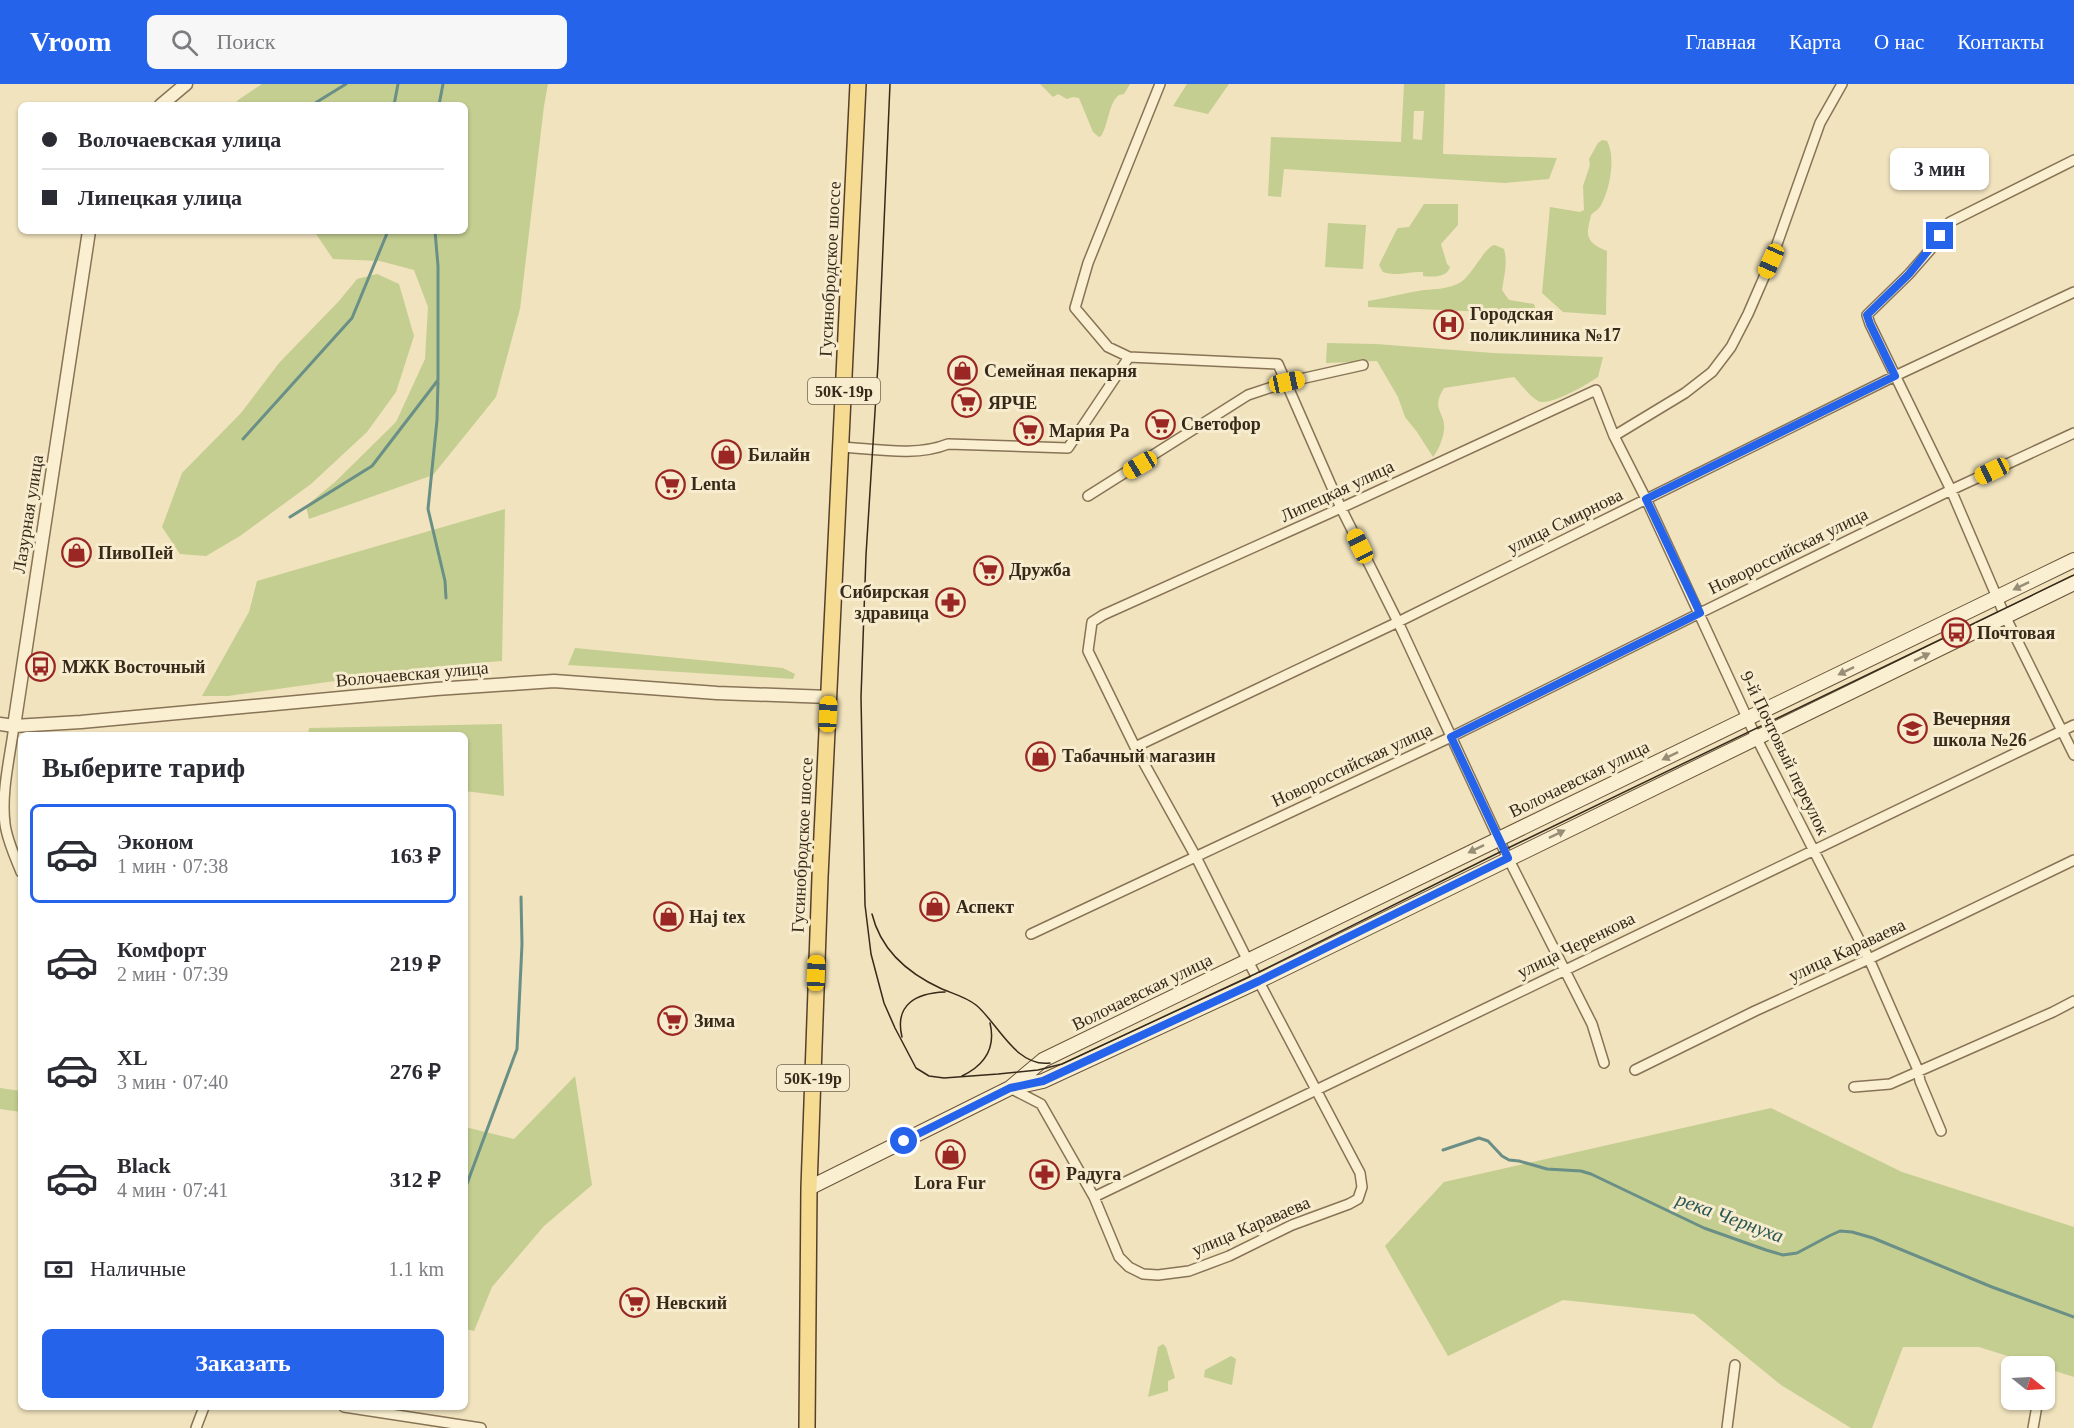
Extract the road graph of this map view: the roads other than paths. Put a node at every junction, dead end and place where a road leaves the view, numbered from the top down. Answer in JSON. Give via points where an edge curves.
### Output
{"nodes":[{"id":1,"x":186,"y":84,"type":"edge"},
{"id":2,"x":858,"y":84,"type":"edge"},
{"id":3,"x":1160,"y":84,"type":"edge"},
{"id":4,"x":1842,"y":84,"type":"edge"},
{"id":5,"x":165,"y":102,"type":"edge"},
{"id":6,"x":2074,"y":160,"type":"edge"},
{"id":7,"x":89,"y":234,"type":"edge"},
{"id":8,"x":2074,"y":292,"type":"edge"},
{"id":9,"x":1128,"y":357,"type":"junction"},
{"id":10,"x":1363,"y":365,"type":"dead end"},
{"id":11,"x":1895,"y":376,"type":"junction"},
{"id":12,"x":1287,"y":382,"type":"junction"},
{"id":13,"x":1596,"y":390,"type":"joint"},
{"id":14,"x":2074,"y":433,"type":"edge"},
{"id":15,"x":1614,"y":436,"type":"junction"},
{"id":16,"x":842,"y":447,"type":"junction"},
{"id":17,"x":1952,"y":490,"type":"junction"},
{"id":18,"x":1088,"y":496,"type":"dead end"},
{"id":19,"x":1646,"y":499,"type":"junction"},
{"id":20,"x":1341,"y":508,"type":"junction"},
{"id":21,"x":2074,"y":560,"type":"edge"},
{"id":22,"x":2074,"y":583,"type":"edge"},
{"id":23,"x":1998,"y":598,"type":"junction"},
{"id":24,"x":1700,"y":613,"type":"junction"},
{"id":25,"x":2005,"y":616,"type":"junction"},
{"id":26,"x":1398,"y":622,"type":"junction"},
{"id":27,"x":829,"y":697,"type":"junction"},
{"id":28,"x":1748,"y":718,"type":"junction"},
{"id":29,"x":0,"y":724,"type":"edge"},
{"id":30,"x":2074,"y":725,"type":"edge"},
{"id":31,"x":14,"y":726,"type":"junction"},
{"id":32,"x":2062,"y":731,"type":"junction"},
{"id":33,"x":1451,"y":737,"type":"junction"},
{"id":34,"x":1756,"y":737,"type":"junction"},
{"id":35,"x":1135,"y":747,"type":"junction"},
{"id":36,"x":2074,"y":755,"type":"edge"},
{"id":37,"x":1498,"y":838,"type":"junction"},
{"id":38,"x":1814,"y":849,"type":"junction"},
{"id":39,"x":1196,"y":857,"type":"junction"},
{"id":40,"x":1508,"y":858,"type":"junction"},
{"id":41,"x":2074,"y":860,"type":"edge"},
{"id":42,"x":18,"y":864,"type":"edge"},
{"id":43,"x":1030,"y":934,"type":"dead end"},
{"id":44,"x":1869,"y":959,"type":"junction"},
{"id":45,"x":1248,"y":961,"type":"junction"},
{"id":46,"x":1563,"y":970,"type":"junction"},
{"id":47,"x":1259,"y":981,"type":"junction"},
{"id":48,"x":2074,"y":1001,"type":"edge"},
{"id":49,"x":1604,"y":1063,"type":"dead end"},
{"id":50,"x":1635,"y":1070,"type":"dead end"},
{"id":51,"x":1918,"y":1070,"type":"junction"},
{"id":52,"x":1854,"y":1087,"type":"dead end"},
{"id":53,"x":1010,"y":1088,"type":"junction"},
{"id":54,"x":1317,"y":1089,"type":"junction"},
{"id":55,"x":1941,"y":1131,"type":"dead end"},
{"id":56,"x":809,"y":1188,"type":"junction"},
{"id":57,"x":1094,"y":1197,"type":"junction"},
{"id":58,"x":1735,"y":1365,"type":"dead end"},
{"id":59,"x":203,"y":1410,"type":"edge"},
{"id":60,"x":364,"y":1410,"type":"edge"},
{"id":61,"x":2036,"y":1410,"type":"edge"},
{"id":62,"x":196,"y":1428,"type":"edge"},
{"id":63,"x":481,"y":1428,"type":"edge"},
{"id":64,"x":807,"y":1428,"type":"edge"},
{"id":65,"x":1727,"y":1428,"type":"edge"},
{"id":66,"x":2033,"y":1428,"type":"edge"}],
"edges":[{"from":1,"to":5,"type":"street"},
{"from":2,"to":16,"type":"main road","name":"Гусинобродское шоссе","number":"50К-19р"},
{"from":3,"to":9,"type":"street","via":[[1088,263],[1075,308],[1108,346]]},
{"from":4,"to":15,"type":"street","via":[[1820,123],[1771,261],[1731,347],[1712,372],[1685,393]]},
{"from":6,"to":11,"type":"street","via":[[1950,222],[1909,274],[1867,315]]},
{"from":7,"to":31,"type":"street","name":"Лазурная улица"},
{"from":8,"to":11,"type":"street","name":"улица Смирнова"},
{"from":9,"to":12,"type":"street","via":[[1278,364]]},
{"from":9,"to":16,"type":"street","via":[[1068,448],[948,444],[935,449]]},
{"from":10,"to":12,"type":"street"},
{"from":11,"to":17,"type":"street"},
{"from":11,"to":19,"type":"street","name":"улица Смирнова"},
{"from":12,"to":18,"type":"street","via":[[1248,395]]},
{"from":12,"to":20,"type":"street"},
{"from":13,"to":15,"type":"street","name":"9-й Почтовый переулок"},
{"from":13,"to":20,"type":"street","name":"Липецкая улица"},
{"from":14,"to":17,"type":"street","name":"Новороссийская улица"},
{"from":15,"to":19,"type":"street","name":"9-й Почтовый переулок"},
{"from":16,"to":27,"type":"main road","name":"Гусинобродское шоссе","number":"50К-19р"},
{"from":17,"to":23,"type":"street"},
{"from":17,"to":24,"type":"street","name":"Новороссийская улица"},
{"from":19,"to":24,"type":"street","name":"9-й Почтовый переулок"},
{"from":19,"to":26,"type":"street","name":"улица Смирнова"},
{"from":20,"to":26,"type":"street"},
{"from":20,"to":35,"type":"street","name":"Липецкая улица","via":[[1092,622],[1088,651]]},
{"from":21,"to":23,"type":"main road","name":"Волочаевская улица","one_way":true},
{"from":22,"to":25,"type":"main road","name":"Волочаевская улица"},
{"from":23,"to":25,"type":"street"},
{"from":23,"to":28,"type":"main road","name":"Волочаевская улица","one_way":true},
{"from":24,"to":28,"type":"street","name":"9-й Почтовый переулок"},
{"from":24,"to":33,"type":"street","name":"Новороссийская улица"},
{"from":25,"to":32,"type":"street"},
{"from":34,"to":25,"type":"main road","name":"Волочаевская улица","one_way":true},
{"from":26,"to":33,"type":"street"},
{"from":26,"to":35,"type":"street","name":"улица Смирнова"},
{"from":27,"to":31,"type":"street","name":"Волочаевская улица","via":[[554,681]]},
{"from":27,"to":56,"type":"main road","name":"Гусинобродское шоссе","number":"50К-19р"},
{"from":28,"to":34,"type":"street","name":"9-й Почтовый переулок"},
{"from":28,"to":37,"type":"main road","name":"Волочаевская улица","one_way":true},
{"from":29,"to":31,"type":"street","name":"Волочаевская улица"},
{"from":30,"to":32,"type":"street","name":"улица Черенкова"},
{"from":31,"to":42,"type":"street","name":"Лазурная улица","via":[[5,823]]},
{"from":32,"to":36,"type":"street"},
{"from":32,"to":38,"type":"street","name":"улица Черенкова"},
{"from":33,"to":37,"type":"street"},
{"from":33,"to":39,"type":"street","name":"Новороссийская улица"},
{"from":34,"to":38,"type":"street","name":"9-й Почтовый переулок"},
{"from":40,"to":34,"type":"main road","name":"Волочаевская улица","one_way":true},
{"from":35,"to":39,"type":"street"},
{"from":37,"to":40,"type":"street"},
{"from":37,"to":45,"type":"main road","name":"Волочаевская улица","one_way":true},
{"from":38,"to":44,"type":"street","name":"9-й Почтовый переулок"},
{"from":38,"to":46,"type":"street","name":"улица Черенкова"},
{"from":39,"to":43,"type":"street","name":"Новороссийская улица"},
{"from":39,"to":45,"type":"street"},
{"from":40,"to":46,"type":"street"},
{"from":40,"to":47,"type":"main road","name":"Волочаевская улица"},
{"from":41,"to":44,"type":"street","name":"улица Караваева"},
{"from":44,"to":50,"type":"street","name":"улица Караваева"},
{"from":44,"to":51,"type":"street","name":"9-й Почтовый переулок"},
{"from":45,"to":47,"type":"street"},
{"from":45,"to":53,"type":"main road","name":"Волочаевская улица","via":[[1042,1060]]},
{"from":46,"to":49,"type":"street","via":[[1592,1024]]},
{"from":46,"to":54,"type":"street","name":"улица Черенкова"},
{"from":47,"to":53,"type":"main road","name":"Волочаевская улица","via":[[1043,1081]]},
{"from":47,"to":54,"type":"street"},
{"from":48,"to":51,"type":"street"},
{"from":51,"to":52,"type":"street","via":[[1890,1084]]},
{"from":51,"to":55,"type":"street","name":"9-й Почтовый переулок"},
{"from":53,"to":56,"type":"main road","name":"Волочаевская улица"},
{"from":53,"to":57,"type":"street","via":[[1041,1104]]},
{"from":54,"to":57,"type":"street","name":"улица Черенкова"},
{"from":54,"to":57,"type":"street","name":"улица Караваева","via":[[1360,1173],[1362,1188],[1358,1199],[1349,1204],[1189,1271],[1158,1275],[1143,1274],[1119,1257]]},
{"from":56,"to":64,"type":"main road","name":"Гусинобродское шоссе","number":"50К-19р"},
{"from":58,"to":65,"type":"street"},
{"from":59,"to":62,"type":"street"},
{"from":60,"to":63,"type":"street"},
{"from":61,"to":66,"type":"street"}]}
